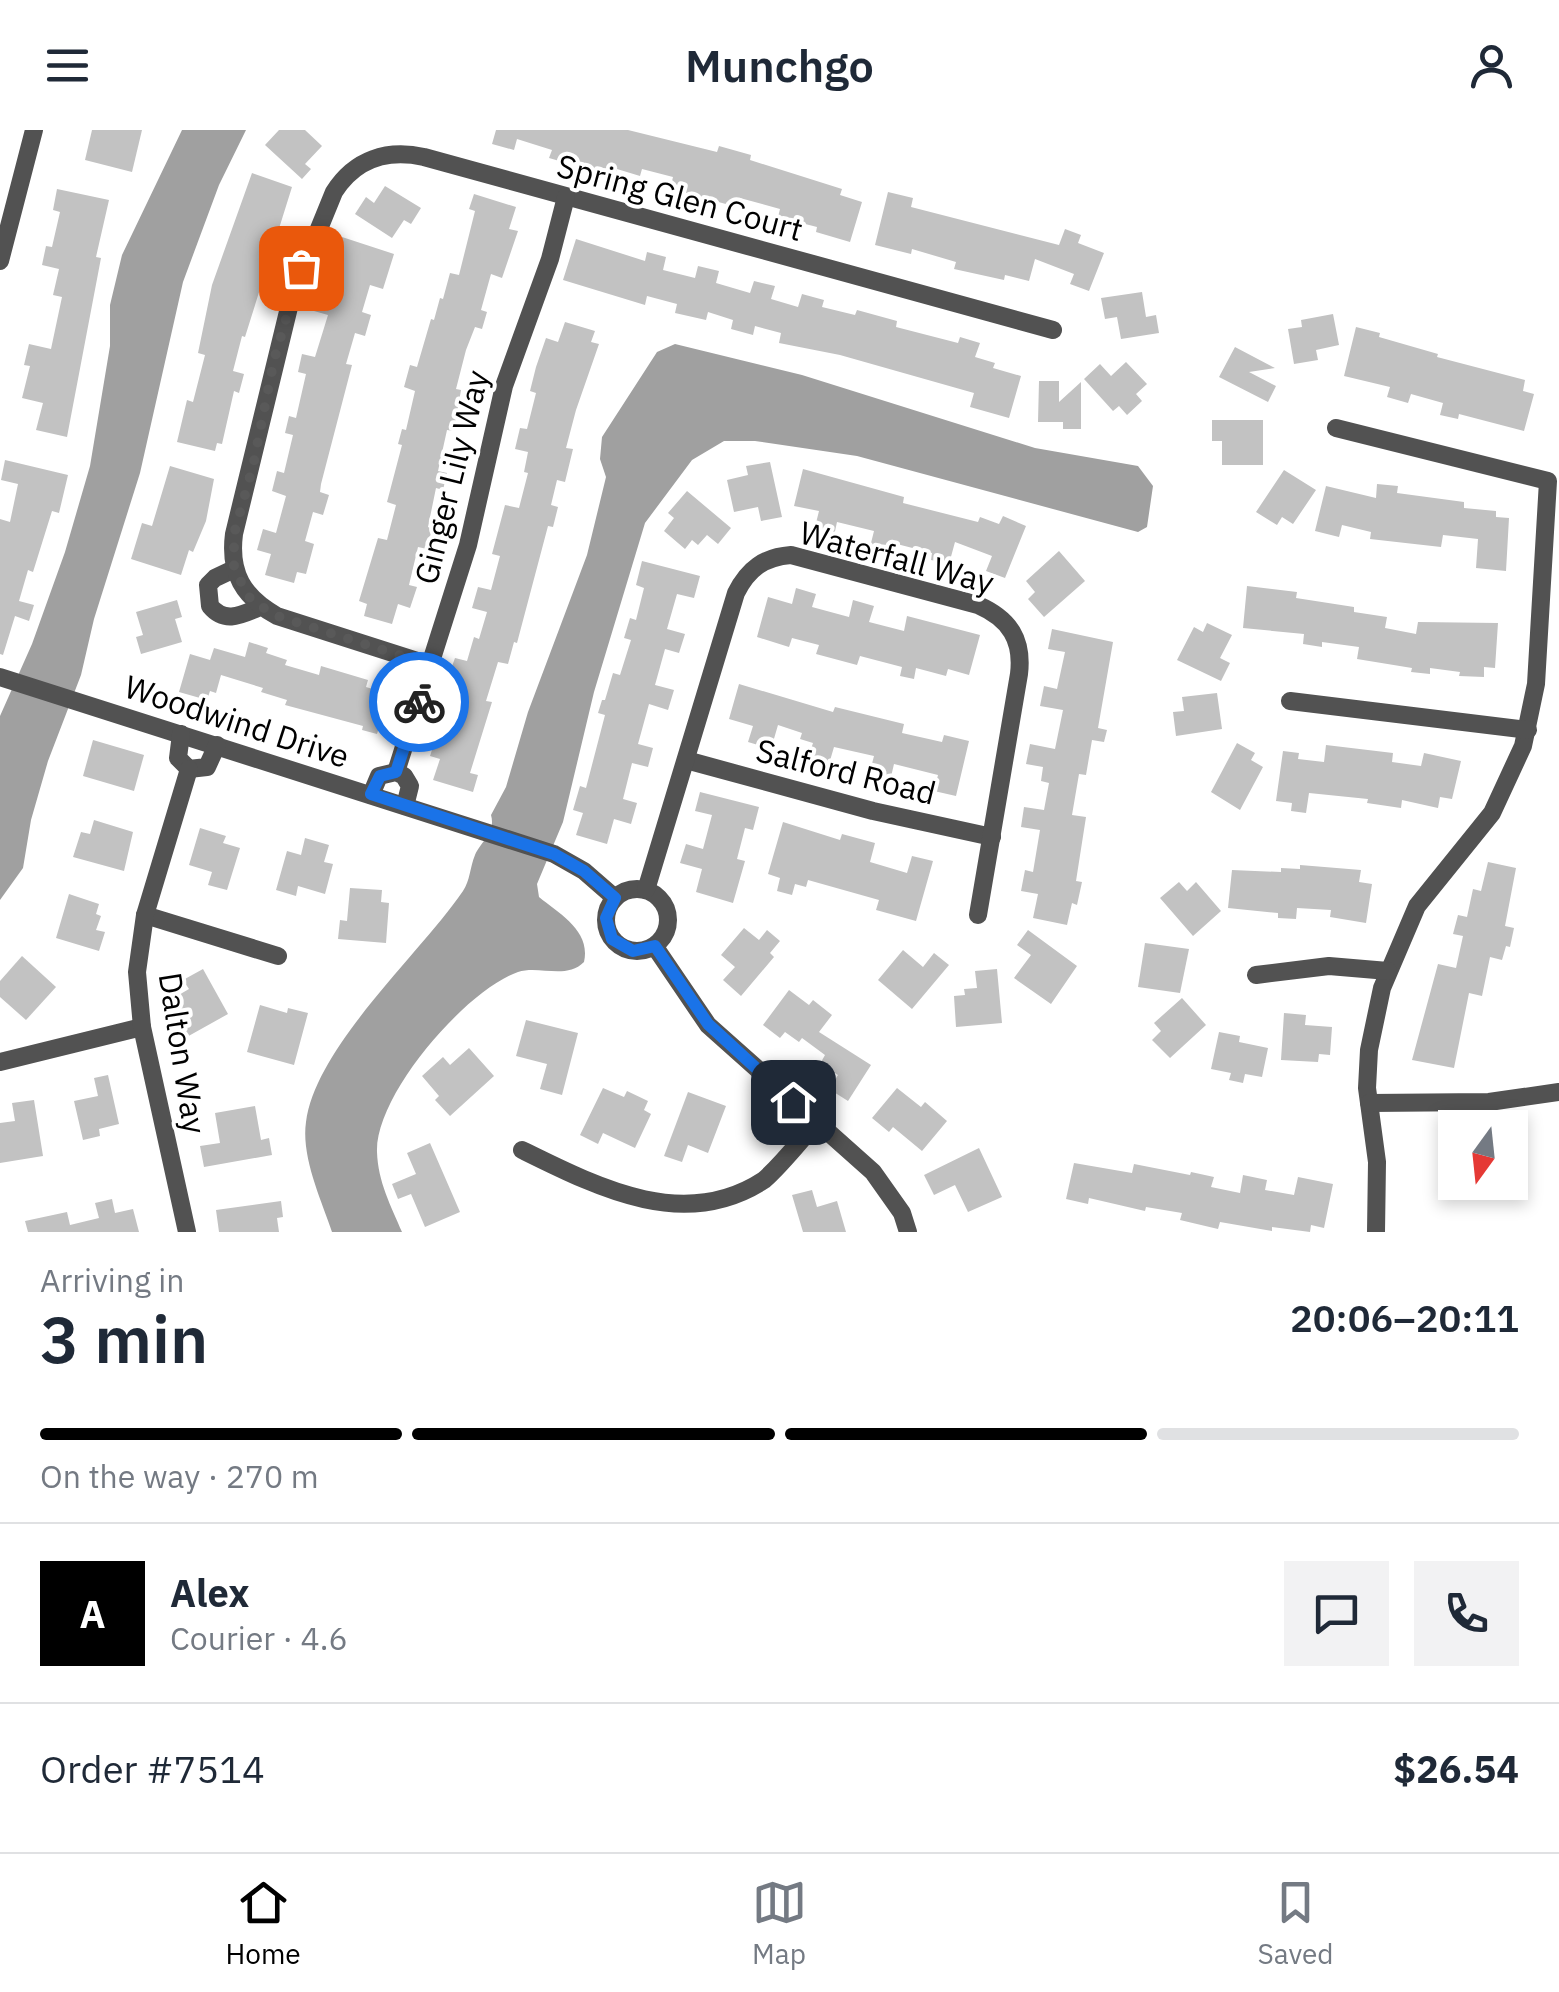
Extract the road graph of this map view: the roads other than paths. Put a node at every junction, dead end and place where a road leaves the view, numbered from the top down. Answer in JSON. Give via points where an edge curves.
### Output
{"nodes":[{"id":1,"x":34,"y":130,"type":"edge"},
{"id":2,"x":566,"y":197,"type":"junction"},
{"id":3,"x":0,"y":260,"type":"edge"},
{"id":4,"x":1053,"y":330,"type":"dead end"},
{"id":5,"x":1336,"y":428,"type":"dead end"},
{"id":6,"x":234,"y":569,"type":"junction"},
{"id":7,"x":260,"y":607,"type":"junction"},
{"id":8,"x":430,"y":665,"type":"junction"},
{"id":9,"x":4,"y":679,"type":"edge"},
{"id":10,"x":1290,"y":701,"type":"dead end"},
{"id":11,"x":1528,"y":730,"type":"junction"},
{"id":12,"x":181,"y":734,"type":"junction"},
{"id":13,"x":218,"y":746,"type":"junction"},
{"id":14,"x":686,"y":760,"type":"junction"},
{"id":15,"x":190,"y":769,"type":"junction"},
{"id":16,"x":396,"y":772,"type":"junction"},
{"id":17,"x":371,"y":794,"type":"junction"},
{"id":18,"x":406,"y":806,"type":"junction"},
{"id":19,"x":992,"y":836,"type":"junction"},
{"id":20,"x":646,"y":890,"type":"junction"},
{"id":21,"x":615,"y":898,"type":"junction"},
{"id":22,"x":145,"y":915,"type":"junction"},
{"id":23,"x":978,"y":915,"type":"dead end"},
{"id":24,"x":655,"y":946,"type":"junction"},
{"id":25,"x":278,"y":956,"type":"dead end"},
{"id":26,"x":1388,"y":971,"type":"junction"},
{"id":27,"x":1256,"y":975,"type":"dead end"},
{"id":28,"x":142,"y":1027,"type":"junction"},
{"id":29,"x":0,"y":1062,"type":"edge"},
{"id":30,"x":1559,"y":1092,"type":"edge"},
{"id":31,"x":1368,"y":1103,"type":"junction"},
{"id":32,"x":816,"y":1122,"type":"junction"},
{"id":33,"x":522,"y":1150,"type":"dead end"},
{"id":34,"x":187,"y":1232,"type":"edge"},
{"id":35,"x":908,"y":1232,"type":"edge"},
{"id":36,"x":1376,"y":1232,"type":"edge"}],
"edges":[{"from":1,"to":3,"type":"street"},
{"from":2,"to":4,"type":"street","name":"Spring Glen Court"},
{"from":2,"to":6,"type":"street","name":"Spring Glen Court","via":[[410,154],[366,160],[343,178],[285,318],[234,534]]},
{"from":2,"to":8,"type":"street","name":"Ginger Lily Way","via":[[504,386],[468,545]]},
{"from":5,"to":11,"type":"street","via":[[1548,480]]},
{"from":6,"to":7,"type":"street"},
{"from":6,"to":7,"type":"street","name":"Spring Glen Court","via":[[208,585],[210,606],[229,618]]},
{"from":7,"to":8,"type":"street","name":"Spring Glen Court"},
{"from":8,"to":16,"type":"street","name":"Ginger Lily Way"},
{"from":9,"to":12,"type":"street","name":"Woodwind Drive"},
{"from":10,"to":11,"type":"street"},
{"from":11,"to":26,"type":"street","via":[[1492,813],[1424,896]]},
{"from":12,"to":13,"type":"street","name":"Woodwind Drive"},
{"from":12,"to":15,"type":"street","via":[[178,758]]},
{"from":13,"to":15,"type":"street","via":[[207,767]]},
{"from":13,"to":17,"type":"street","name":"Woodwind Drive"},
{"from":14,"to":19,"type":"street","name":"Salford Road"},
{"from":14,"to":19,"type":"street","name":"Waterfall Way","via":[[742,582],[766,560],[804,557],[978,605],[1012,628],[1020,674]]},
{"from":14,"to":20,"type":"street","name":"Waterfall Way"},
{"from":15,"to":22,"type":"street","name":"Dalton Way"},
{"from":16,"to":17,"type":"street","via":[[380,776]]},
{"from":16,"to":18,"type":"street","via":[[410,786]]},
{"from":17,"to":18,"type":"street","name":"Woodwind Drive"},
{"from":18,"to":21,"type":"street","name":"Woodwind Drive","via":[[554,854]]},
{"from":19,"to":23,"type":"street","name":"Waterfall Way"},
{"from":20,"to":21,"type":"street"},
{"from":20,"to":24,"type":"street","via":[[664,902],[669,918]]},
{"from":21,"to":24,"type":"street","via":[[606,918],[612,939],[633,951]]},
{"from":22,"to":25,"type":"street"},
{"from":22,"to":28,"type":"street","name":"Dalton Way","via":[[137,972]]},
{"from":24,"to":32,"type":"street","via":[[708,1024]]},
{"from":26,"to":27,"type":"street","via":[[1328,966]]},
{"from":26,"to":31,"type":"street","via":[[1369,1050]]},
{"from":28,"to":29,"type":"street"},
{"from":28,"to":34,"type":"street","name":"Dalton Way"},
{"from":30,"to":31,"type":"street","via":[[1462,1104]]},
{"from":31,"to":36,"type":"street","via":[[1377,1162]]},
{"from":32,"to":33,"type":"street","via":[[746,1193],[685,1212],[641,1206]]},
{"from":32,"to":35,"type":"street","via":[[884,1186]]}]}
